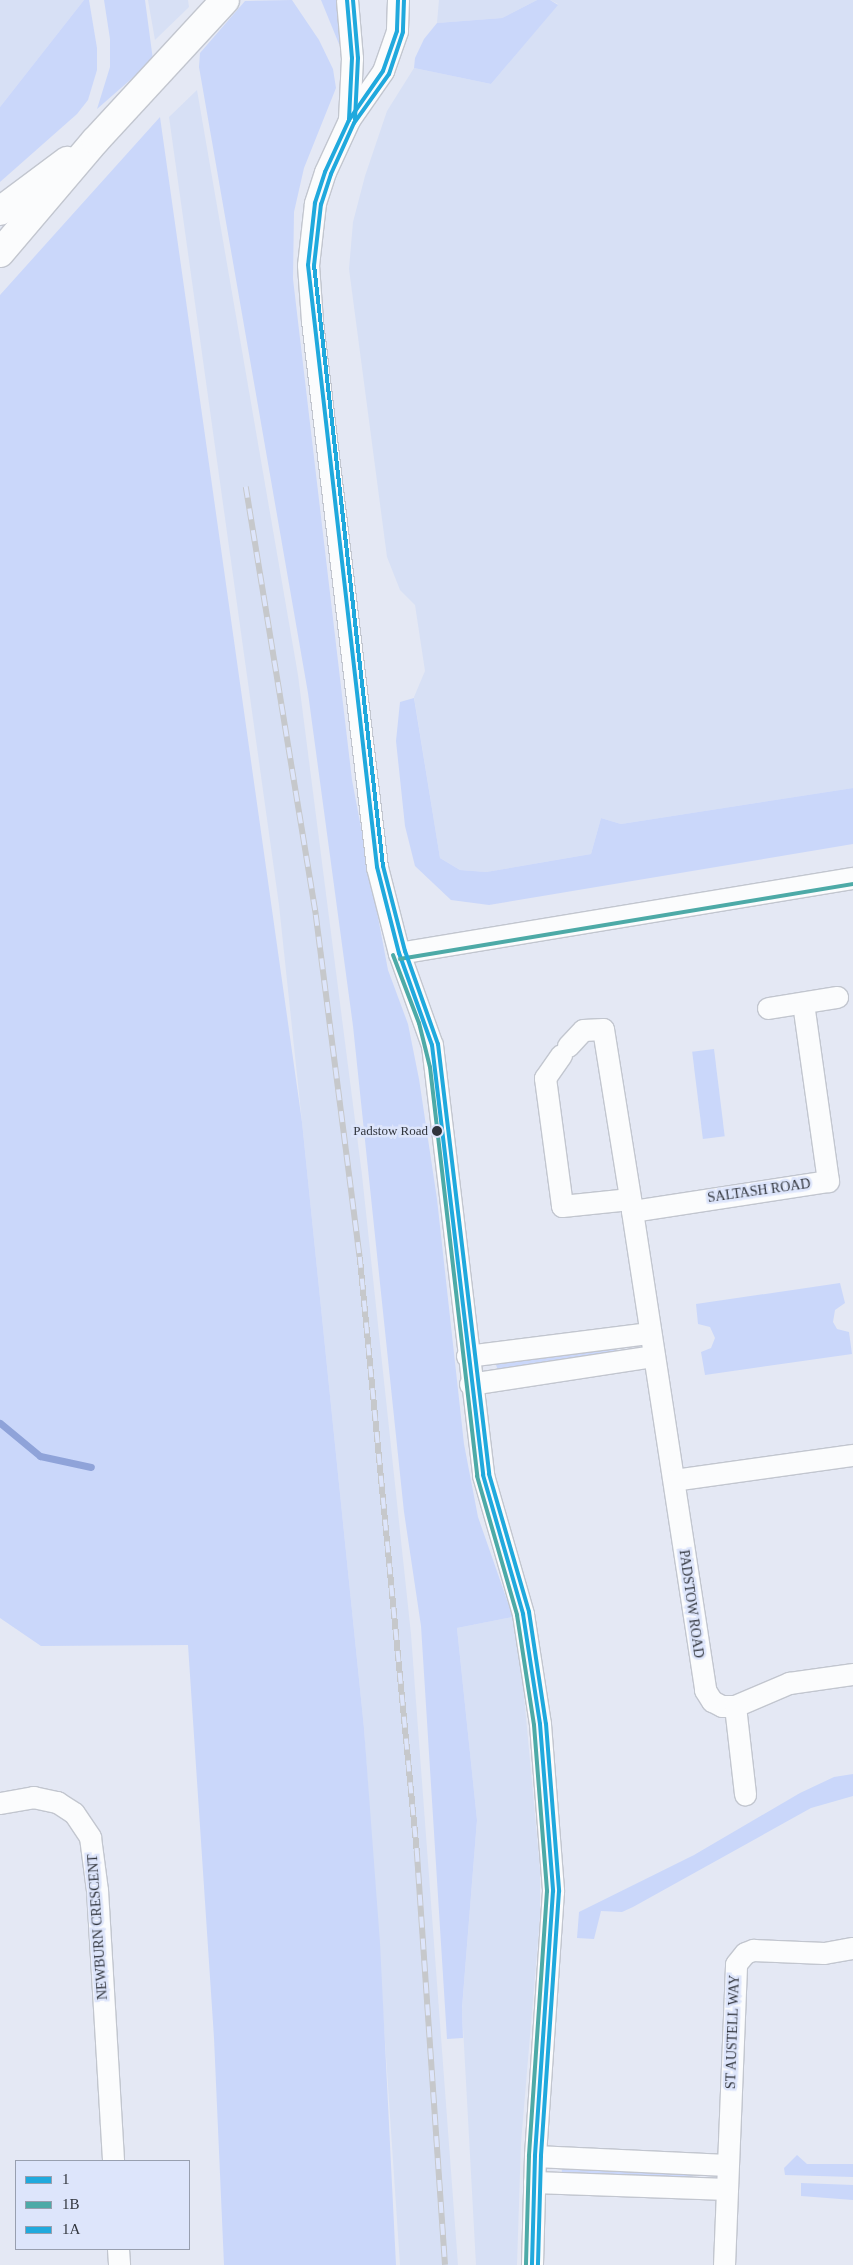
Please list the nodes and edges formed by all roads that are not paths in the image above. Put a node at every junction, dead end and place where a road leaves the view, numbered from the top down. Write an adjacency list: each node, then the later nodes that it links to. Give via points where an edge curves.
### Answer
1 (225, 0): 5 (main road)
2 (346, 0): 4 (street, via 352,58)
3 (398, 0): 4 (street, via 397,30 386,64 372,90)
4 (349, 120): 9 (street, via 330,159 315,203 308,265 374,842 382,894)
5 (96, 140): 6 (main road); 7 (main road)
6 (0, 211)
7 (0, 252)
8 (853, 878): 9 (street)
9 (399, 953): 15 (street, via 425,1021 436,1066)
10 (838, 997): 11 (street)
11 (803, 1003): 12 (street); 13 (street, SALTASH ROAD, via 828,1181)
12 (768, 1008)
13 (631, 1205): 13 (street, SALTASH ROAD, via 603,1029 583,1030 545,1078 562,1206); 14 (street, SALTASH ROAD)
14 (650, 1332): 15 (street); 16 (street, SALTASH ROAD)
15 (467, 1356): 17 (street)
16 (654, 1356): 17 (street); 19 (street, PADSTOW ROAD)
17 (470, 1384): 25 (street, via 483,1475 527,1634 550,1833 553,1891)
18 (853, 1455): 19 (street)
19 (674, 1480): 21 (street, PADSTOW ROAD, via 705,1690 712,1701 722,1706)
20 (853, 1674): 21 (street, via 789,1683)
21 (735, 1706): 22 (street)
22 (745, 1794)
23 (0, 1802): 26 (street, NEWBURN CRESCENT, via 33,1796 57,1802 74,1813 90,1837 97,1890)
24 (853, 1948): 27 (street, ST AUSTELL WAY, via 824,1953 753,1950 738,1960 733,1975)
25 (536, 2156): 27 (street); 28 (street)
26 (113, 2160)
27 (728, 2165): 29 (street, ST AUSTELL WAY)
28 (534, 2182): 29 (street); 32 (street)
29 (726, 2189): 33 (street, ST AUSTELL WAY)
30 (118, 2250): 31 (street)
31 (119, 2265)
32 (532, 2265)
33 (724, 2265)

